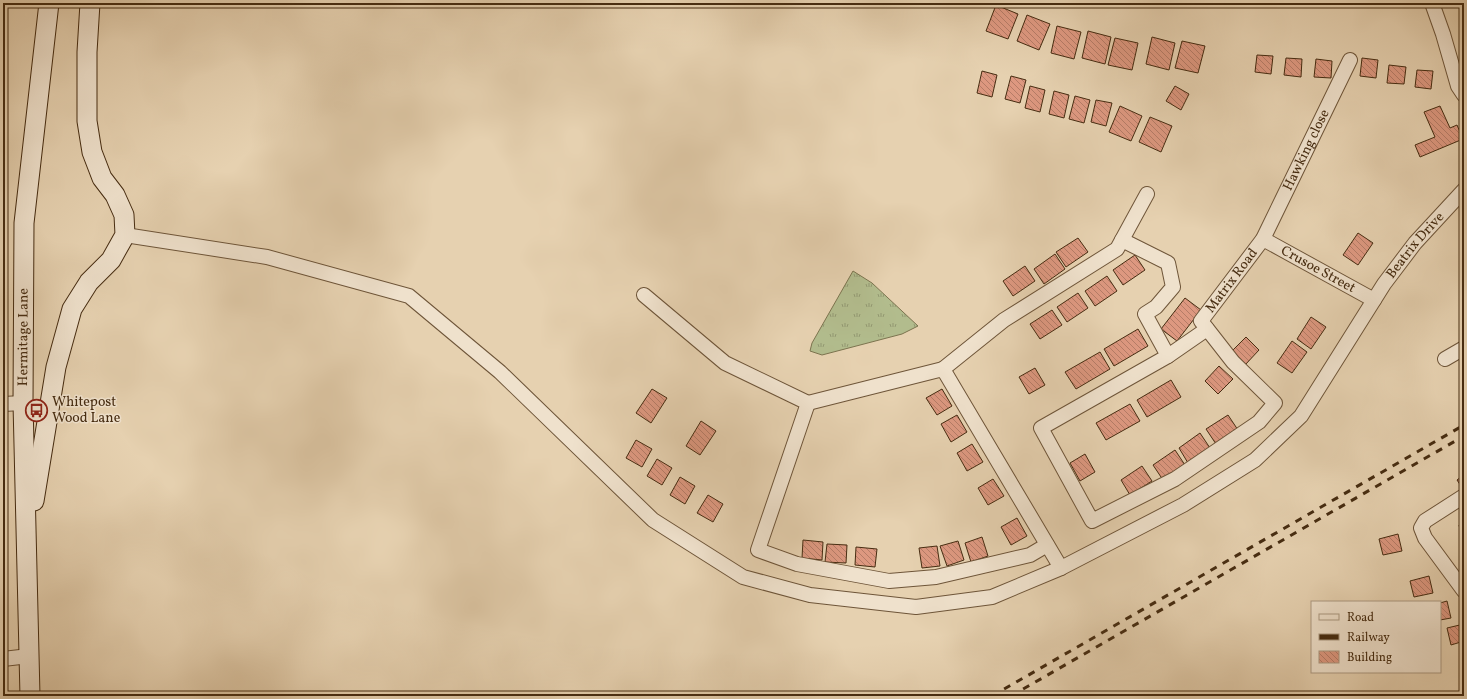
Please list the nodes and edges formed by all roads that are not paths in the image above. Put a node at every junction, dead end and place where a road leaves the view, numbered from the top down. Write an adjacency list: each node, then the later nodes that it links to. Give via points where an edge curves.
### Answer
1 (49, 3): 18 (main road, Hermitage Lane, via 24,223)
2 (90, 3): 8 (main road, via 87,121 92,152 102,178 115,195 124,215)
3 (1432, 3): 5 (street, via 1458,86)
4 (1350, 60): 9 (street, Hawking close)
5 (1464, 95)
6 (1464, 190): 12 (street, Beatrix Drive, via 1415,243)
7 (1147, 194): 10 (street)
8 (125, 235): 23 (main road, via 112,260 89,282 72,310 56,367); 24 (street, Beatrix Drive, via 267,256 409,296 500,372 653,520 743,576 810,595 916,607 992,597)
9 (1263, 239): 12 (street, Crusoe Street); 13 (street, Matrix Road)
10 (1122, 240): 15 (street, via 1168,263 1173,287 1156,307 1145,314); 17 (street, via 1118,249 1004,320)
11 (644, 294): 19 (street, via 725,363)
12 (1374, 300): 24 (street, Beatrix Drive, via 1301,416 1255,460 1183,505)
13 (1204, 325): 15 (street, Matrix Road); 15 (street, Matrix Road, via 1233,362 1275,403 1259,422 1175,479 1092,520 1041,428)
14 (1464, 348): 16 (street)
15 (1168, 356)
16 (1445, 359)
17 (943, 369): 19 (street); 22 (street)
18 (23, 403): 20 (street); 23 (main road, Hermitage Lane)
19 (808, 403): 22 (street, via 758,550 798,564 889,581 936,577 1030,555)
20 (3, 404)
21 (1464, 496): 25 (street, via 1426,521 1421,528 1425,538)
22 (1047, 545): 24 (street)
23 (26, 546): 26 (main road, Hermitage Lane)
24 (1061, 568)
25 (1464, 591)
26 (29, 656): 27 (street); 28 (main road, Hermitage Lane)
27 (3, 659)
28 (30, 696)

